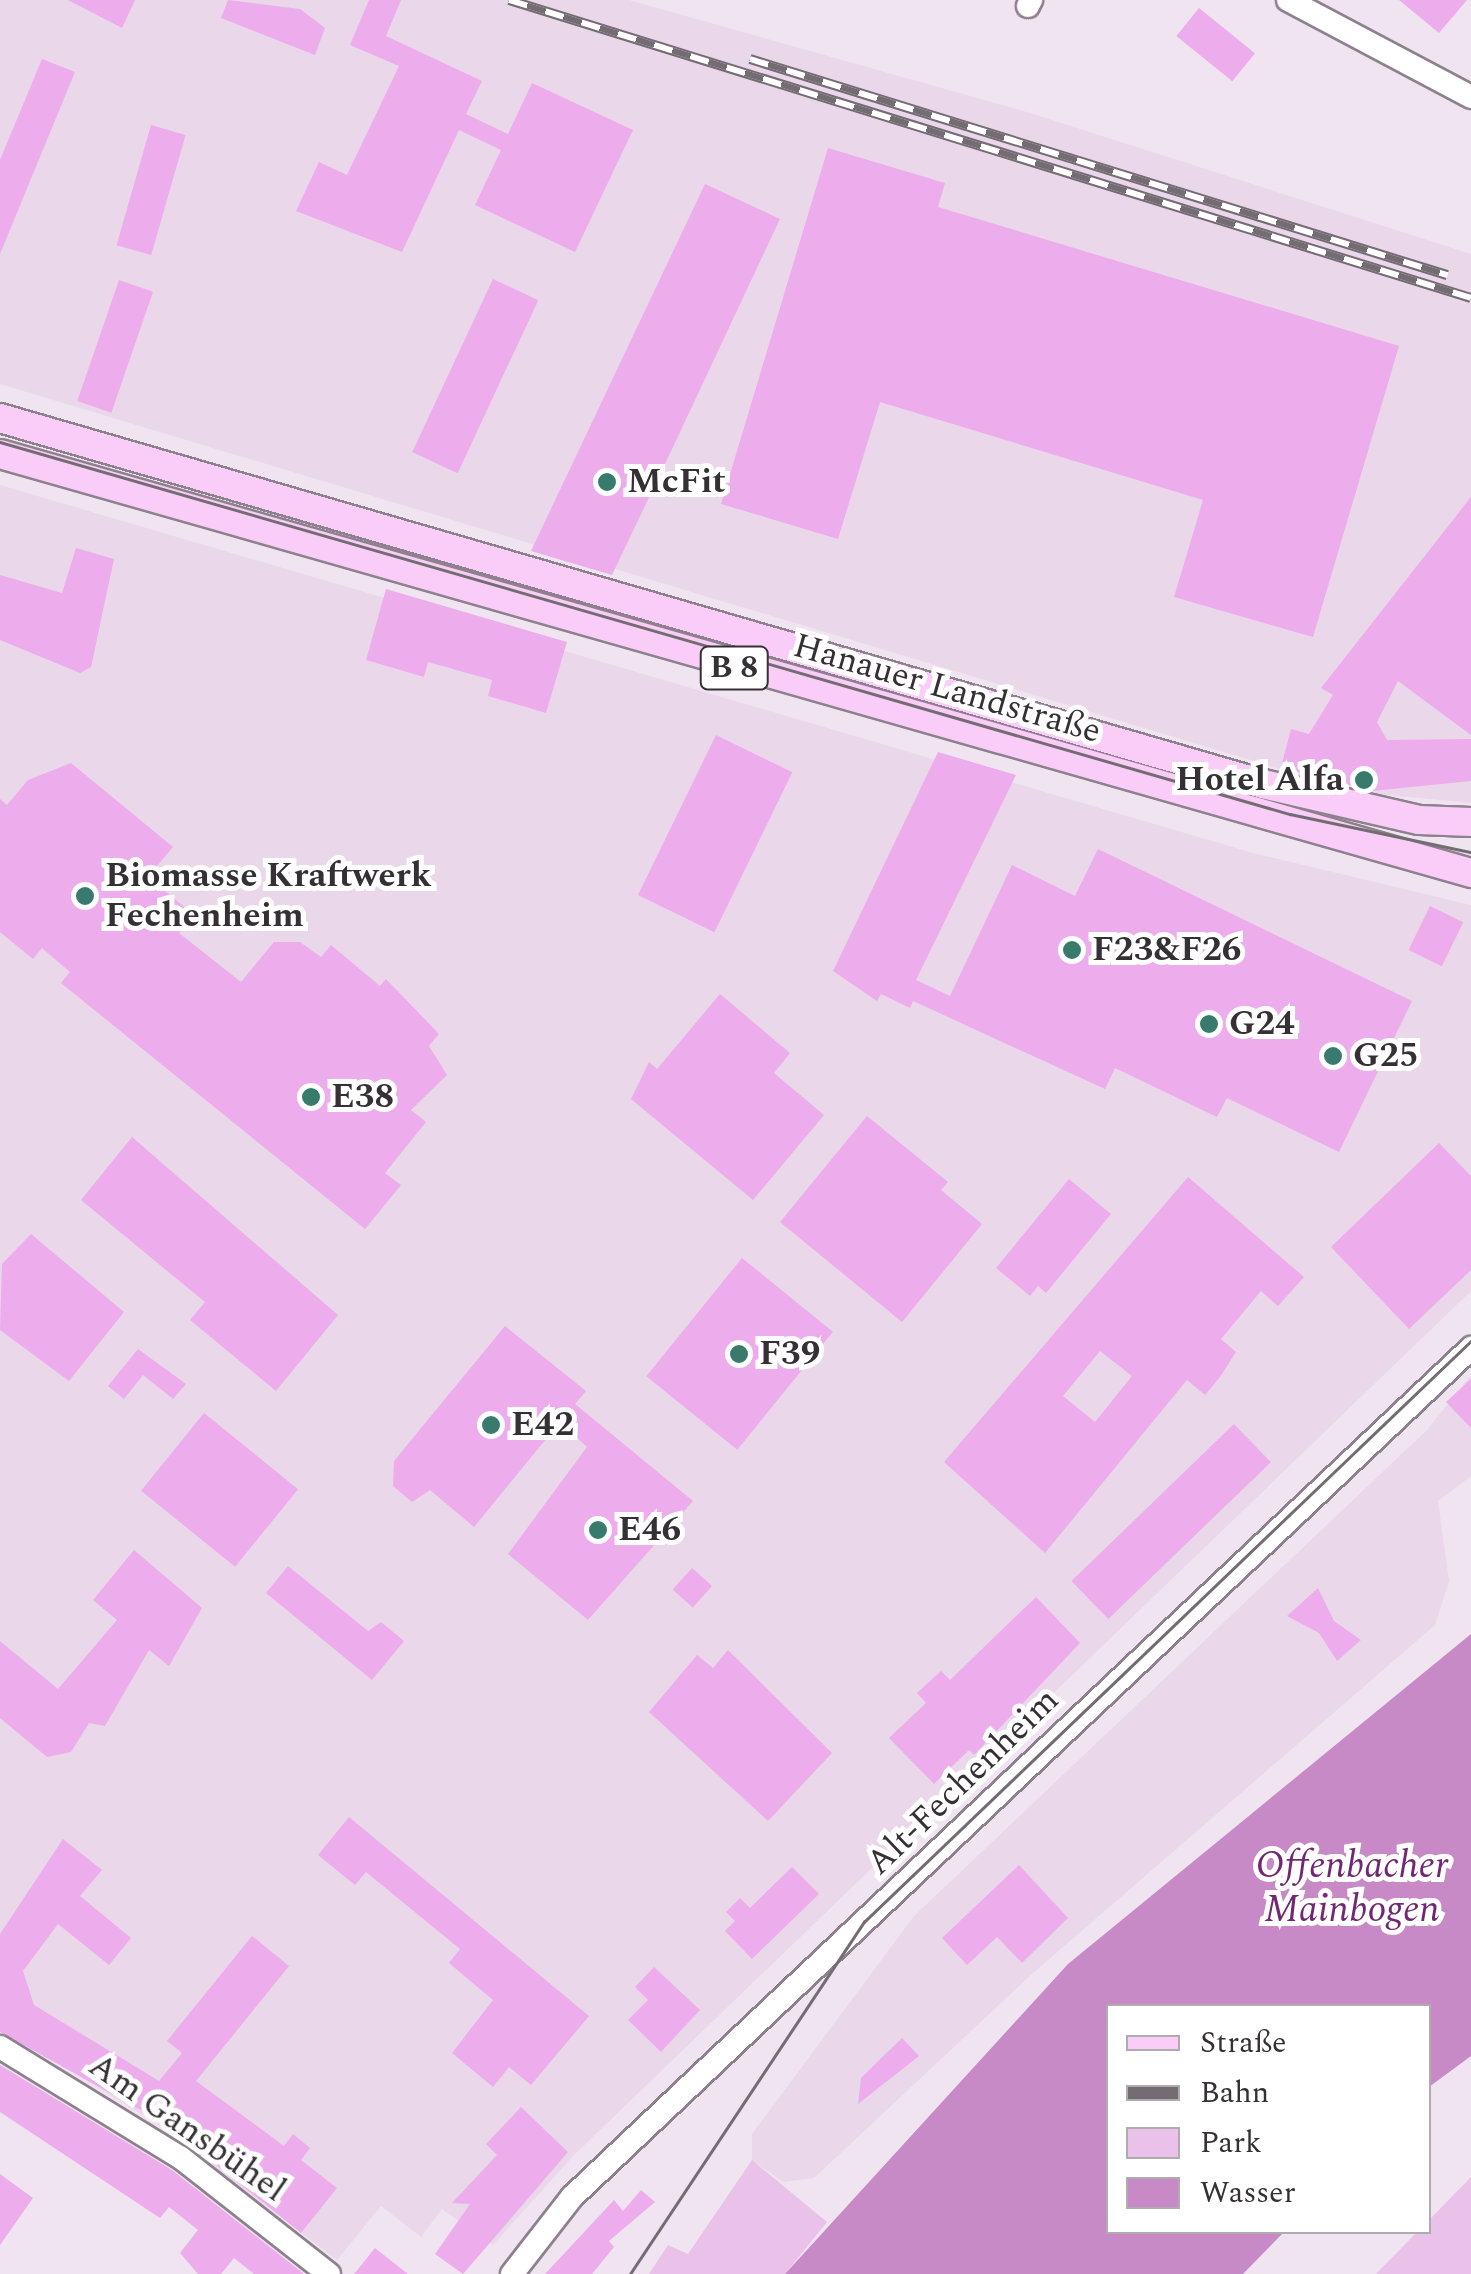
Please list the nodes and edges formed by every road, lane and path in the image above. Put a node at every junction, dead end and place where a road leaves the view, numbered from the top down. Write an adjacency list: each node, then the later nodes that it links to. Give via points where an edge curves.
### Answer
1 (1288, 0): 2 (street)
2 (1471, 97)
3 (0, 418): 5 (main road, Hanauer Landstraße / B 8, via 1244,779 1400,816)
4 (0, 454): 6 (main road, Hanauer Landstraße / B 8)
5 (1471, 822)
6 (1471, 874)
7 (1471, 1348): 10 (street, Alt-Fechenheim, via 572,2197)
8 (0, 2047): 9 (street, Am Gansbühel, via 181,2158)
9 (330, 2274)
10 (512, 2274)

